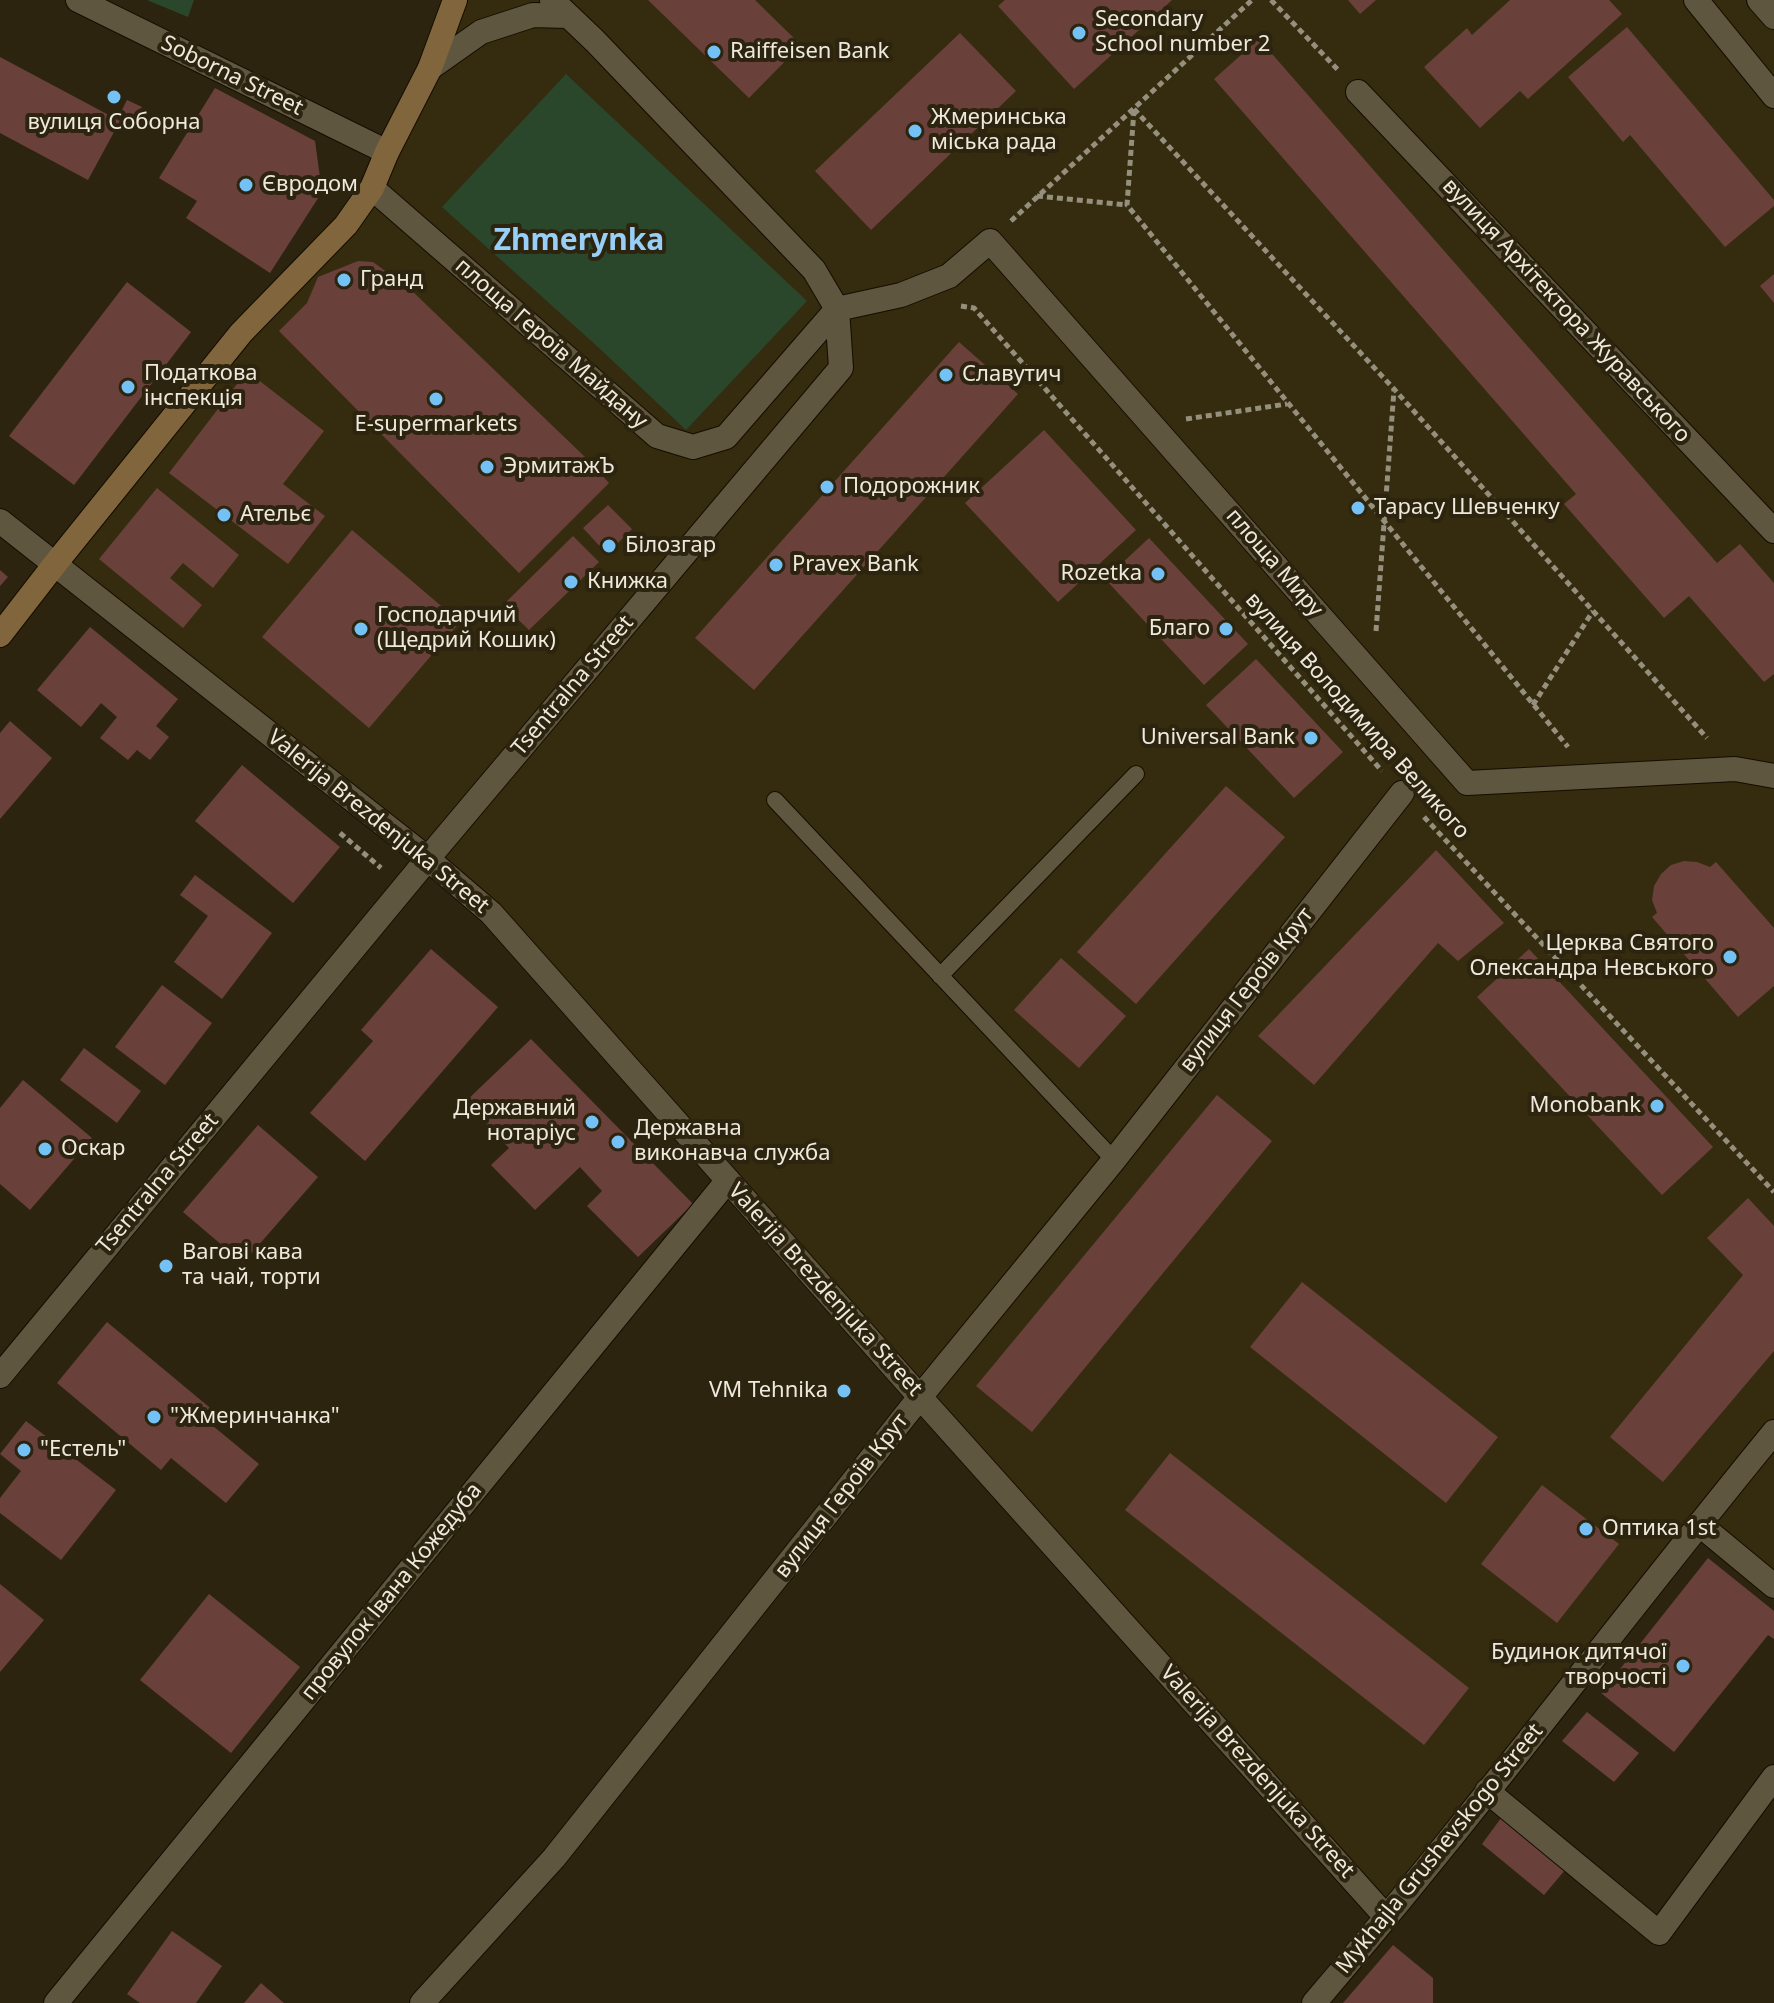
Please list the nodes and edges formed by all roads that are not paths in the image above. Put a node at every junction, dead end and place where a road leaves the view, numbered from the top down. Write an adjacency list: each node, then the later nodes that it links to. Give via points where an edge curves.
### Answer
1 (78, 0): 10 (street, Soborna Street)
2 (455, 0): 7 (street)
3 (1696, 0): 9 (street)
4 (1759, 0): 6 (street)
5 (559, 8): 7 (street, via 481,32); 12 (street, Tsentralna Street, via 814,270)
6 (1774, 17)
7 (430, 68): 10 (street)
8 (1358, 92): 14 (street, вулиця Архітектора Журавського)
9 (1774, 96)
10 (387, 152): 11 (street)
11 (372, 188): 12 (street, площа Героїв Майдану, via 657,436 693,447 726,437); 15 (street, via 346,225 241,333)
12 (837, 309): 18 (street, площа Миру, via 901,295 949,276 990,241 1467,783 1735,769); 21 (street, Tsentralna Street, via 841,368)
13 (0, 521): 15 (street, Valerija Brezdenjuka Street)
14 (1774, 531)
15 (55, 564): 16 (street); 21 (street, Valerija Brezdenjuka Street)
16 (0, 635)
17 (1136, 774): 22 (lane)
18 (1774, 776)
19 (1402, 793): 23 (street, вулиця Героїв Крут)
20 (775, 800): 22 (lane)
21 (428, 859): 24 (street, Valerija Brezdenjuka Street, via 491,913); 25 (street, Tsentralna Street)
22 (940, 976): 23 (lane)
23 (1114, 1160): 26 (street, вулиця Героїв Крут)
24 (728, 1180): 26 (street, Valerija Brezdenjuka Street); 33 (street, провулок Івана Кожедуба)
25 (0, 1376)
26 (920, 1397): 32 (street, Valerija Brezdenjuka Street); 34 (street, вулиця Героїв Крут, via 554,1858)
27 (1774, 1432): 28 (street, Mykhajla Grushevskogo Street)
28 (1699, 1524): 29 (street); 31 (street, Mykhajla Grushevskogo Street)
29 (1774, 1586)
30 (1774, 1777): 31 (street, via 1659,1933)
31 (1487, 1791): 32 (street, Mykhajla Grushevskogo Street)
32 (1387, 1918): 35 (street, Mykhajla Grushevskogo Street)
33 (56, 2003)
34 (422, 2003)
35 (1314, 2003)

